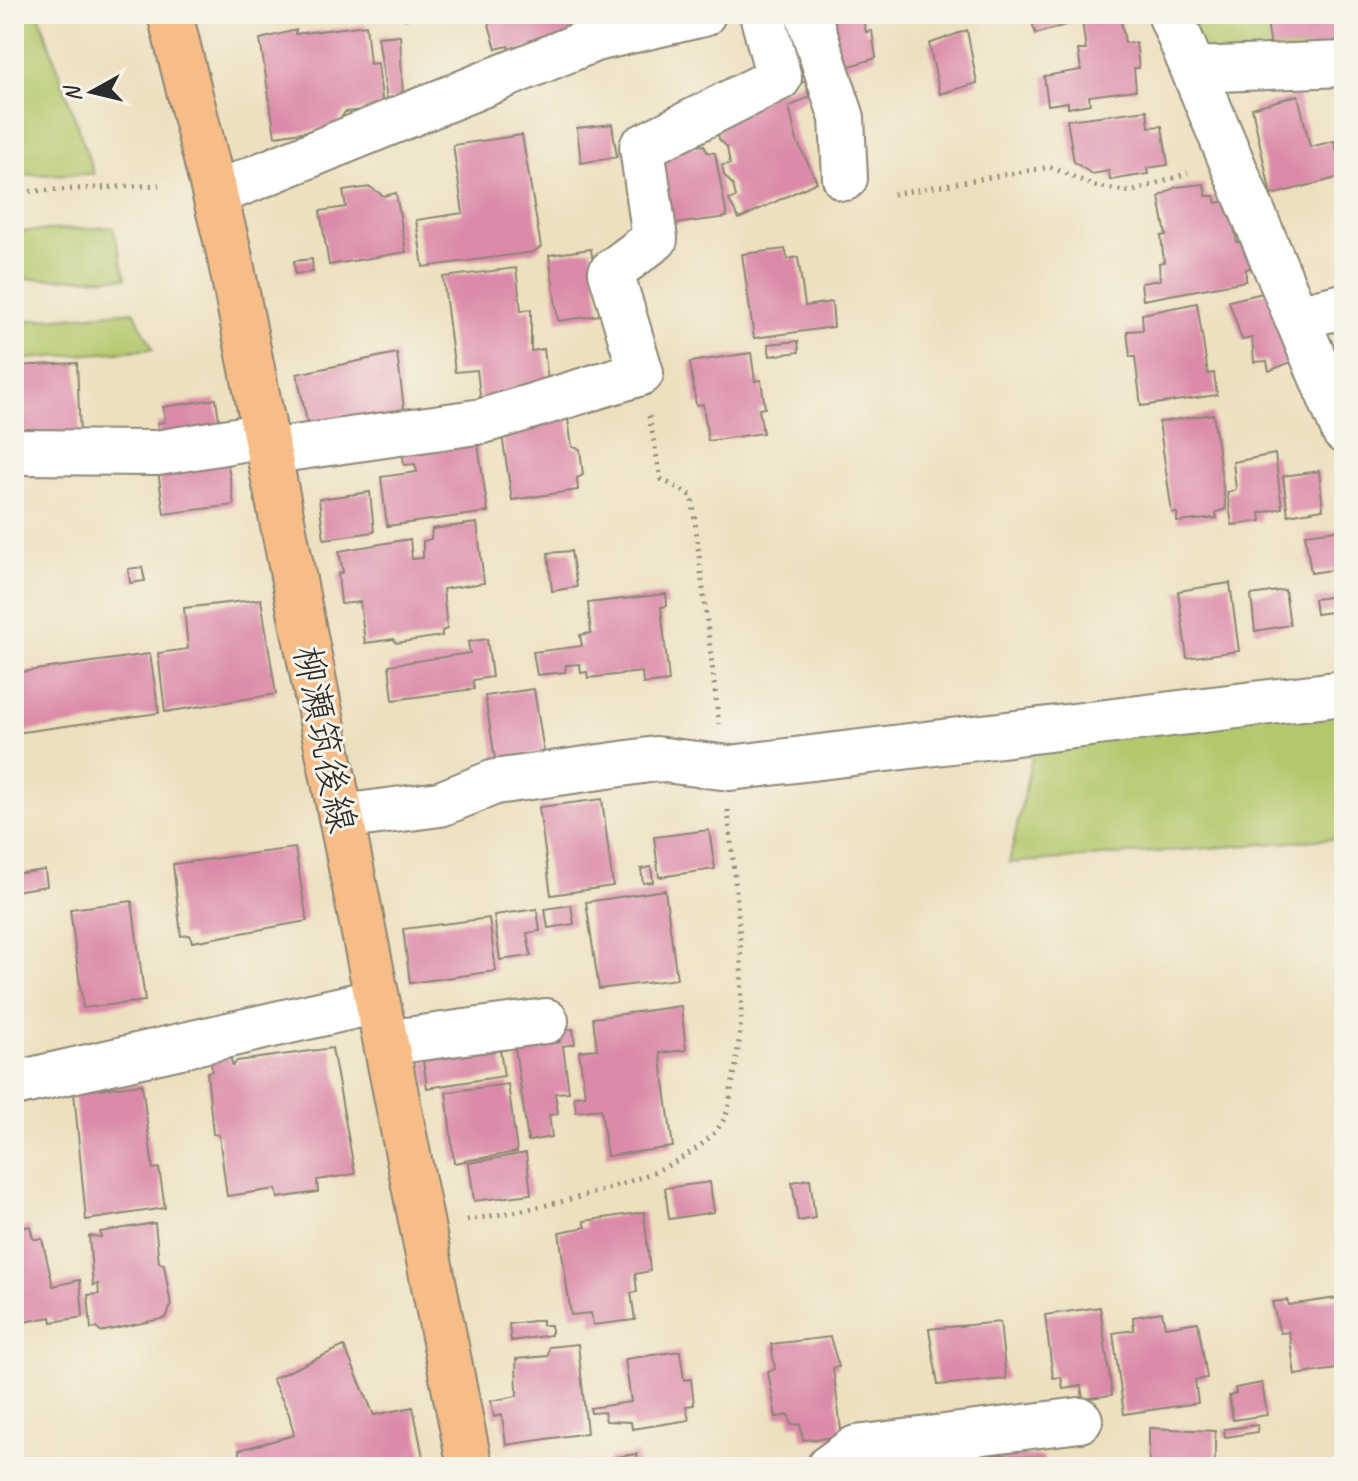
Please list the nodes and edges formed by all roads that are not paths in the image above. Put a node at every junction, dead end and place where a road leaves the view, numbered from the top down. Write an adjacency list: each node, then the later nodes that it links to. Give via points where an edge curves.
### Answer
1 (170, 14): 9 (main road, 柳瀬筑後線)
2 (703, 14): 9 (street, via 595,39)
3 (762, 14): 13 (street, via 779,78 642,147 655,239 611,272 641,373 483,421)
4 (808, 14): 8 (street, via 842,118)
5 (1170, 14): 7 (street)
6 (1344, 64): 7 (street)
7 (1194, 70): 11 (street)
8 (845, 178)
9 (215, 194): 13 (main road, 柳瀬筑後線)
10 (1344, 306): 11 (street)
11 (1296, 317): 12 (street)
12 (1344, 431)
13 (280, 442): 14 (street, via 157,453); 16 (main road, 柳瀬筑後線)
14 (14, 452)
15 (1344, 693): 16 (street, via 724,768 656,759 495,782 440,804)
16 (341, 817): 17 (main road, 柳瀬筑後線)
17 (377, 1001): 20 (street); 22 (main road, 柳瀬筑後線)
18 (546, 1021): 19 (street)
19 (406, 1040)
20 (14, 1084)
21 (1080, 1420): 23 (street, via 856,1448)
22 (470, 1467)
23 (829, 1467)

